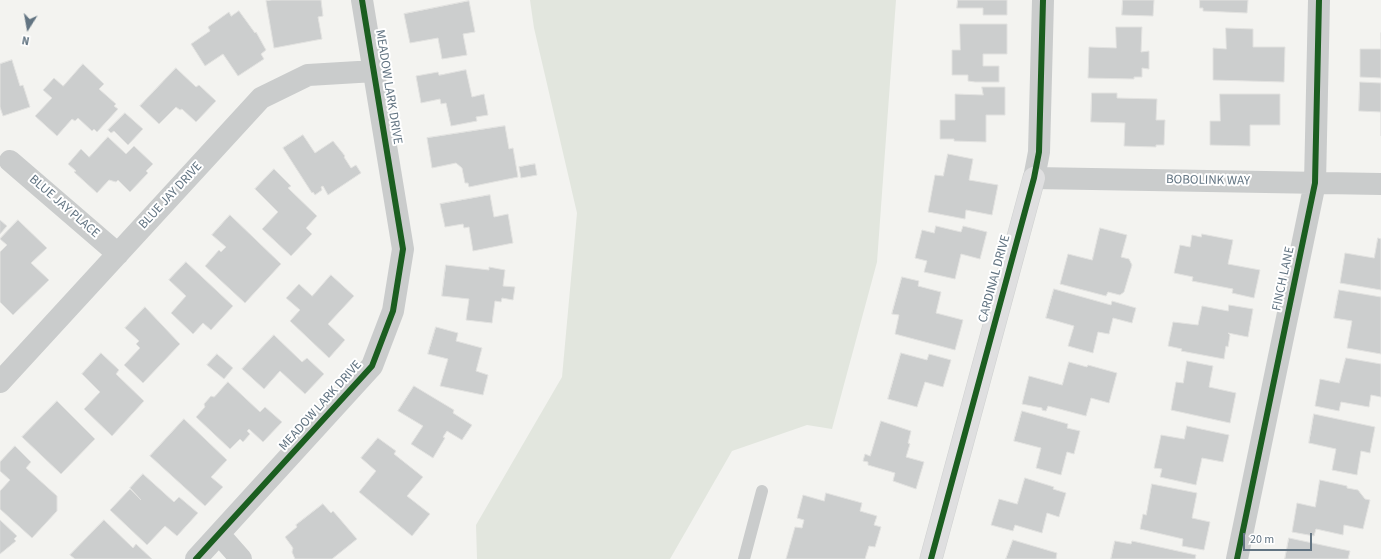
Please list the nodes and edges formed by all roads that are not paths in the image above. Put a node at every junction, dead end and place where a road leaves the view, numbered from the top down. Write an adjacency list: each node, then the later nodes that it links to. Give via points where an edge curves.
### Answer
1 (362, 0): 4 (street, MEADOW LARK DRIVE)
2 (1043, 0): 6 (street, CARDINAL DRIVE, via 1039,152)
3 (1319, 0): 7 (street, FINCH LANE)
4 (374, 71): 9 (street, BLUE JAY DRIVE, via 308,75 261,98); 12 (street, MEADOW LARK DRIVE, via 403,248 393,311 372,366)
5 (10, 161): 9 (street, BLUE JAY PLACE)
6 (1034, 178): 7 (street, BOBOLINK WAY); 16 (street, CARDINAL DRIVE)
7 (1315, 183): 8 (street, BOBOLINK WAY); 17 (street, FINCH LANE)
8 (1381, 184)
9 (118, 254): 10 (street, BLUE JAY DRIVE)
10 (0, 382)
11 (762, 491): 15 (lane)
12 (219, 534): 13 (street, MEADOW LARK DRIVE); 14 (street)
13 (196, 559)
14 (241, 559)
15 (744, 559)
16 (931, 559)
17 (1237, 559)

